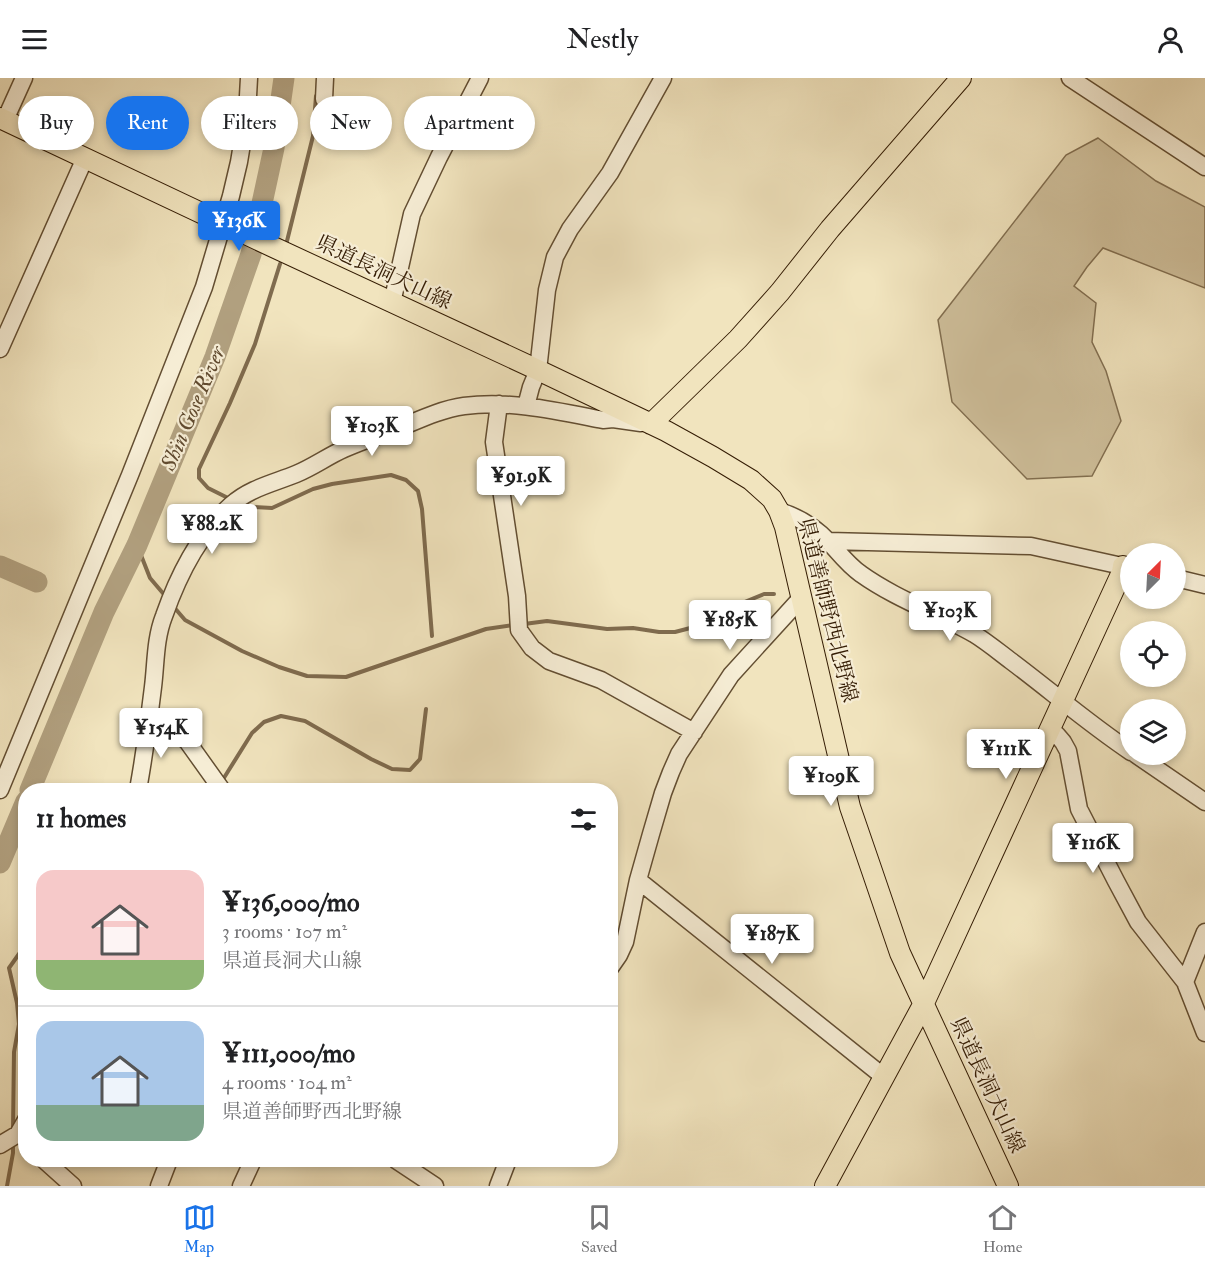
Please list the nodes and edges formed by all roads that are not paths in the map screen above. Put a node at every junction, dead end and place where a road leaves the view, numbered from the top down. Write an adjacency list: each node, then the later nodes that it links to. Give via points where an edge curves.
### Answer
1 (24, 78): 9 (street)
2 (249, 78): 12 (street, via 239,162)
3 (325, 78): 8 (street)
4 (480, 78): 13 (street, via 412,214)
5 (663, 78): 15 (street, via 610,173 555,257 547,290)
6 (961, 78): 18 (main road, via 738,339)
7 (1070, 78): 11 (street)
8 (324, 96)
9 (3, 119): 10 (main road, 県道長洞犬山線)
10 (84, 158): 12 (main road, 県道長洞犬山線); 14 (street)
11 (1205, 166)
12 (223, 224): 13 (main road, 県道長洞犬山線); 34 (street, via 200,298)
13 (392, 303): 15 (main road, 県道長洞犬山線)
14 (0, 348)
15 (538, 370): 17 (street); 18 (main road, 県道長洞犬山線)
16 (499, 404): 17 (street); 27 (street, via 462,406 433,414 344,449 237,500 199,543 164,614 158,634); 29 (street, via 494,442 519,630 532,648 549,661 601,680)
17 (526, 406): 18 (street)
18 (651, 424): 19 (main road, 県道善師野西北野線, via 741,473 772,499)
19 (779, 511): 20 (street, via 809,525); 25 (main road, 県道善師野西北野線)
20 (828, 541): 21 (street, via 1031,546); 26 (street, via 858,572 975,635)
21 (1120, 565)
22 (1120, 576): 26 (main road)
23 (1186, 580): 24 (street)
24 (1205, 585)
25 (801, 594): 29 (street, via 731,675); 40 (main road, 県道善師野西北野線, via 850,807 900,953)
26 (1062, 700): 28 (main road); 30 (street)
27 (149, 723): 32 (street); 33 (street, via 170,729 187,741)
28 (1049, 730): 39 (street, via 1068,751 1079,808 1138,922); 40 (main road)
29 (694, 732): 36 (street, via 679,754 663,793)
30 (1120, 744)
31 (1151, 765): 35 (street)
32 (139, 783)
33 (216, 783)
34 (0, 789)
35 (1205, 802)
36 (638, 880): 38 (street); 42 (street)
37 (1205, 932): 39 (street)
38 (618, 957)
39 (1185, 981): 41 (street)
40 (924, 1003): 42 (main road); 56 (main road, 県道長洞犬山線)
41 (1205, 1033)
42 (884, 1077): 55 (main road)
43 (18, 1134): 44 (street)
44 (0, 1145)
45 (52, 1167): 50 (street)
46 (166, 1167): 51 (street)
47 (250, 1167): 52 (street)
48 (406, 1167): 53 (street)
49 (505, 1167): 54 (street)
50 (73, 1186)
51 (159, 1186)
52 (240, 1186)
53 (435, 1186)
54 (498, 1186)
55 (825, 1186)
56 (1008, 1186)

